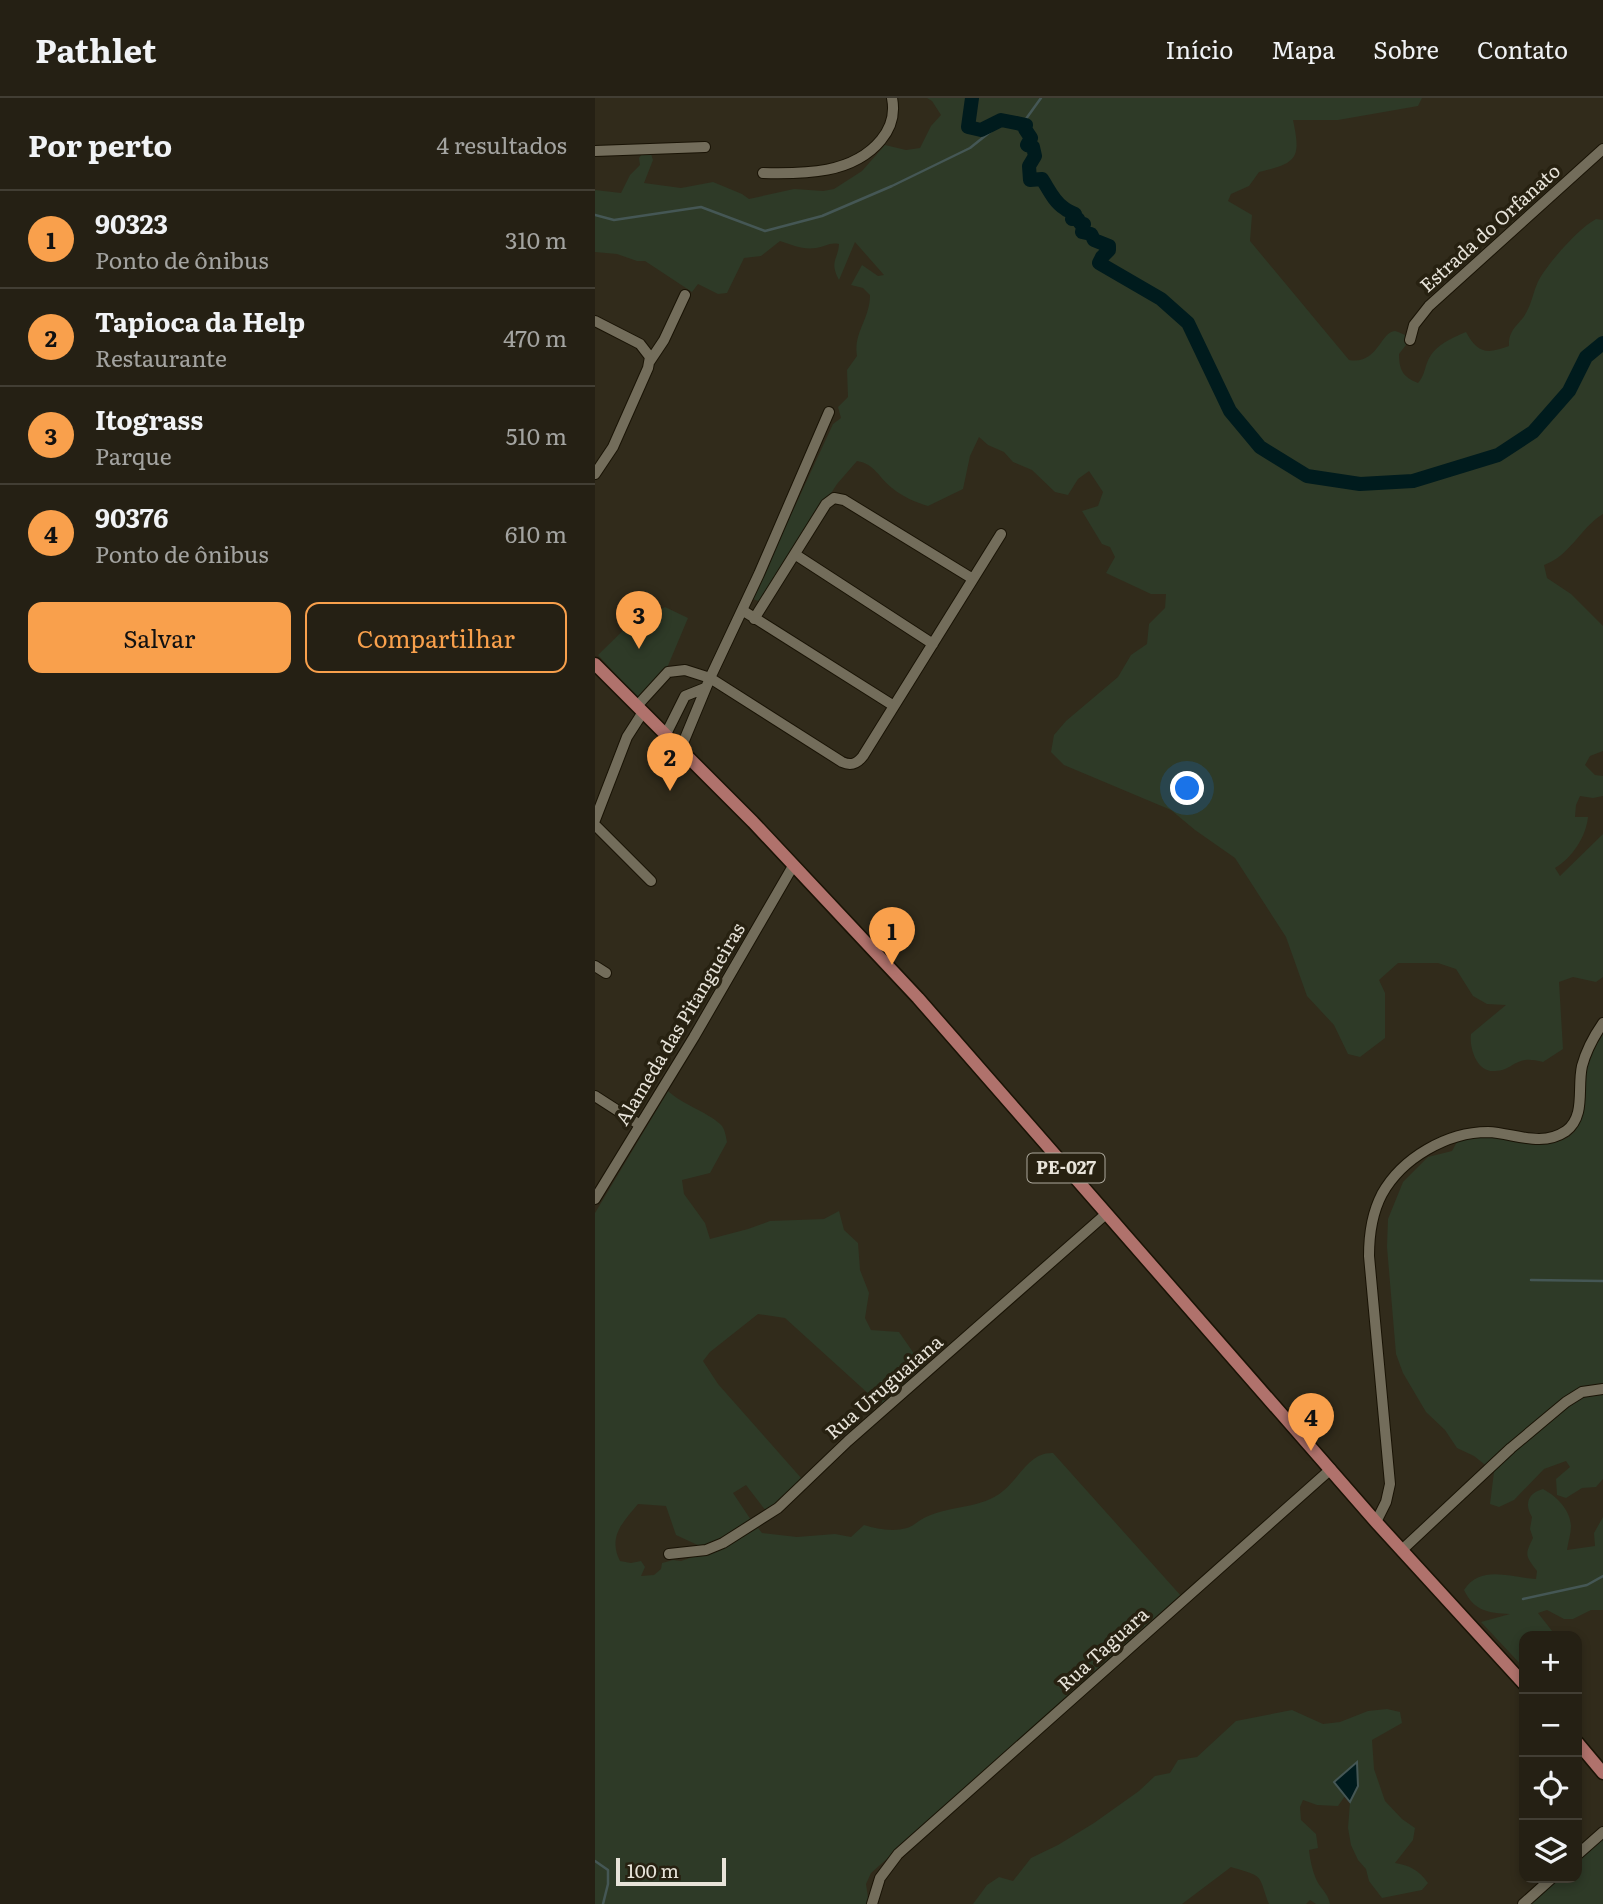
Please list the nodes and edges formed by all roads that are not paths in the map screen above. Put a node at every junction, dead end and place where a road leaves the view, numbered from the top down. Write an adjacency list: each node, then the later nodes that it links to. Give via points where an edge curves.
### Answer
1 (892, 98): 5 (street, via 894,107 885,136 856,161 827,169)
2 (705, 147): 4 (street)
3 (1603, 149): 8 (street, Estrada do Orfanato, via 1429,306 1414,325)
4 (595, 151)
5 (763, 173)
6 (685, 295): 9 (street)
7 (595, 321): 9 (street, via 645,348)
8 (1410, 340)
9 (650, 361): 11 (street, via 613,447)
10 (829, 412): 15 (street)
11 (595, 474)
12 (1001, 534): 14 (street)
13 (796, 555): 14 (street, via 826,504 838,498); 16 (street); 19 (street)
14 (973, 579): 19 (street)
15 (747, 599): 16 (street); 17 (street)
16 (761, 609): 18 (street)
17 (742, 610): 18 (street); 21 (street)
18 (754, 619): 22 (street)
19 (933, 644): 22 (street)
20 (595, 664): 23 (main road, PE-027)
21 (707, 683): 22 (street, via 849,765 861,759); 23 (street, via 685,670 672,670); 24 (street, via 685,696); 25 (street)
22 (894, 706)
23 (640, 709): 24 (main road, PE-027); 26 (street)
24 (666, 734): 25 (main road, PE-027)
25 (681, 748): 28 (main road, PE-027)
26 (595, 820)
27 (595, 825): 29 (street)
28 (793, 866): 34 (street, Alameda das Pitangueiras); 36 (main road, PE-027, via 918,998)
29 (650, 881)
30 (595, 966): 31 (street)
31 (606, 973)
32 (1603, 1023): 39 (street, via 1582,1065 1579,1111 1567,1130 1535,1140 1476,1132 1441,1142 1406,1165 1381,1196 1369,1231 1369,1256 1390,1484)
33 (595, 1096): 34 (street)
34 (640, 1125): 35 (street, Alameda das Pitangueiras)
35 (595, 1199)
36 (1106, 1214): 38 (main road, PE-027); 41 (street, Rua Uruguaiana, via 778,1508 723,1543)
37 (1603, 1389): 40 (street, via 1582,1392 1566,1402)
38 (1331, 1469): 39 (main road, PE-027); 48 (street, Rua Taguara, via 898,1854 880,1878)
39 (1376, 1521): 40 (main road, PE-027)
40 (1403, 1549): 42 (main road, PE-027)
41 (669, 1554)
42 (1519, 1678)
43 (1582, 1748): 44 (main road)
44 (1603, 1773)
45 (1603, 1832): 46 (street)
46 (1582, 1851)
47 (1546, 1883): 49 (street)
48 (872, 1904)
49 (1523, 1904)

